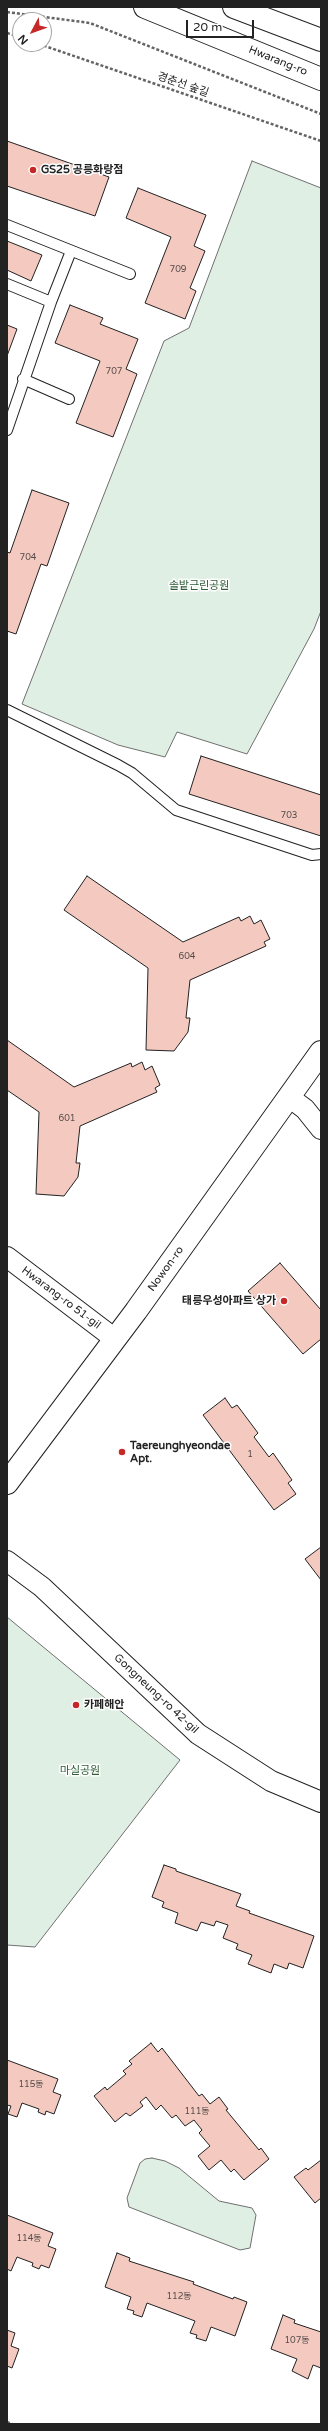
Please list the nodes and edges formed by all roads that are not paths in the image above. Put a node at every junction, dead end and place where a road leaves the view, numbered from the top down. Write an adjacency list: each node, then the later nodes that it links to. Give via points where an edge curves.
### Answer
1 (145, 7): 4 (main road, Hwarang-ro)
2 (234, 7): 3 (main road)
3 (321, 40)
4 (321, 79)
5 (7, 225): 6 (lane)
6 (71, 251): 7 (lane); 9 (lane)
7 (130, 274)
8 (7, 284): 9 (lane)
9 (51, 302): 10 (lane)
10 (23, 379): 11 (lane); 12 (lane)
11 (11, 398): 13 (lane)
12 (69, 398)
13 (7, 430)
14 (7, 710): 15 (lane, via 132,773 176,810 312,855)
15 (321, 854)
16 (321, 1052): 17 (main road, Nowon-ro)
17 (289, 1097): 18 (street, via 305,1109); 20 (main road, Nowon-ro)
18 (321, 1129)
19 (7, 1256): 20 (street, Hwarang-ro 51-gil)
20 (114, 1339): 21 (main road, Nowon-ro)
21 (7, 1483)
22 (7, 1561): 23 (street, Gongneung-ro 42-gil, via 42,1588 198,1734 271,1781)
23 (321, 1802)

